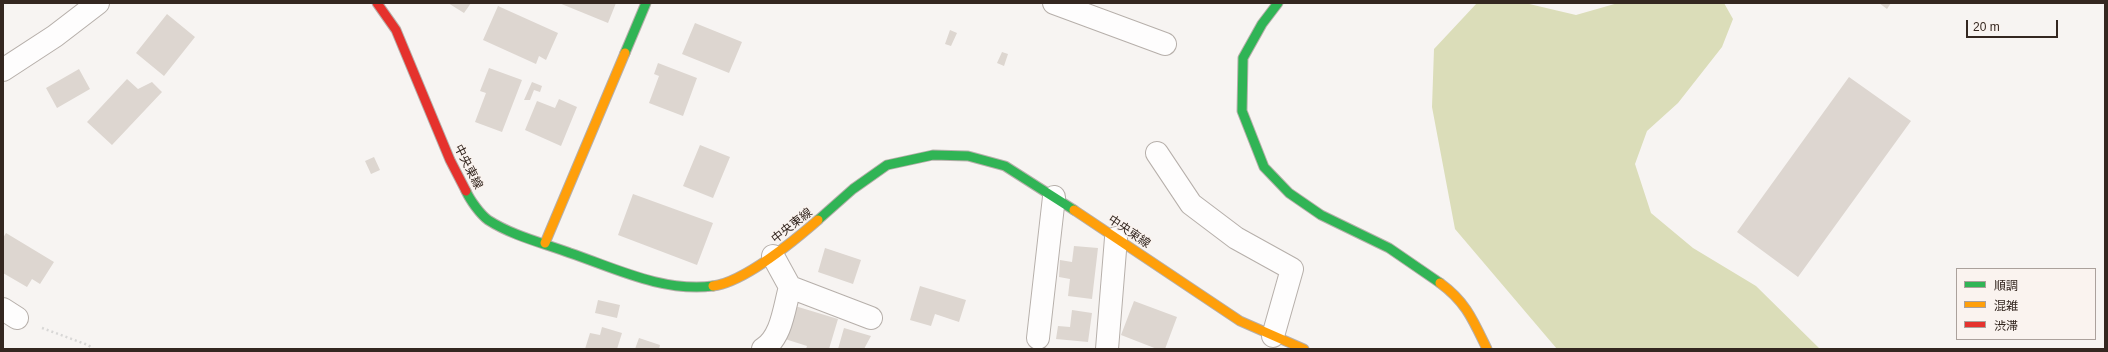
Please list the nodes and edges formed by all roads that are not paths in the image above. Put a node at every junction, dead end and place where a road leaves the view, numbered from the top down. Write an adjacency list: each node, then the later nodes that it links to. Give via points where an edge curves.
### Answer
1 (98, 3): 7 (street, via 55,36)
2 (377, 3): 11 (main road, 中央東線, via 396,30 450,160 467,194 487,219 516,234)
3 (646, 3): 11 (main road)
4 (1054, 3): 6 (street)
5 (1278, 3): 20 (main road, via 1262,24 1243,58 1242,111 1264,167 1289,193 1321,216 1389,248 1455,294 1467,309)
6 (1164, 44)
7 (3, 70)
8 (1157, 153): 16 (street, via 1191,204 1236,238 1292,269)
9 (1054, 197): 10 (main road, 中央東線); 12 (main road, 中央東線, via 1005,166 968,156 933,155 887,166 853,188 794,242); 15 (street)
10 (1116, 238): 16 (main road, 中央東線, via 1240,321); 18 (street)
11 (545, 243): 12 (main road, 中央東線, via 633,277 670,286 697,288 722,285)
12 (773, 256): 13 (street)
13 (790, 287): 14 (street); 17 (street, via 778,332 772,343)
14 (871, 318)
15 (1038, 338)
16 (1278, 342): 19 (main road, 中央東線)
17 (763, 349)
18 (1107, 349)
19 (1304, 349)
20 (1487, 349)

